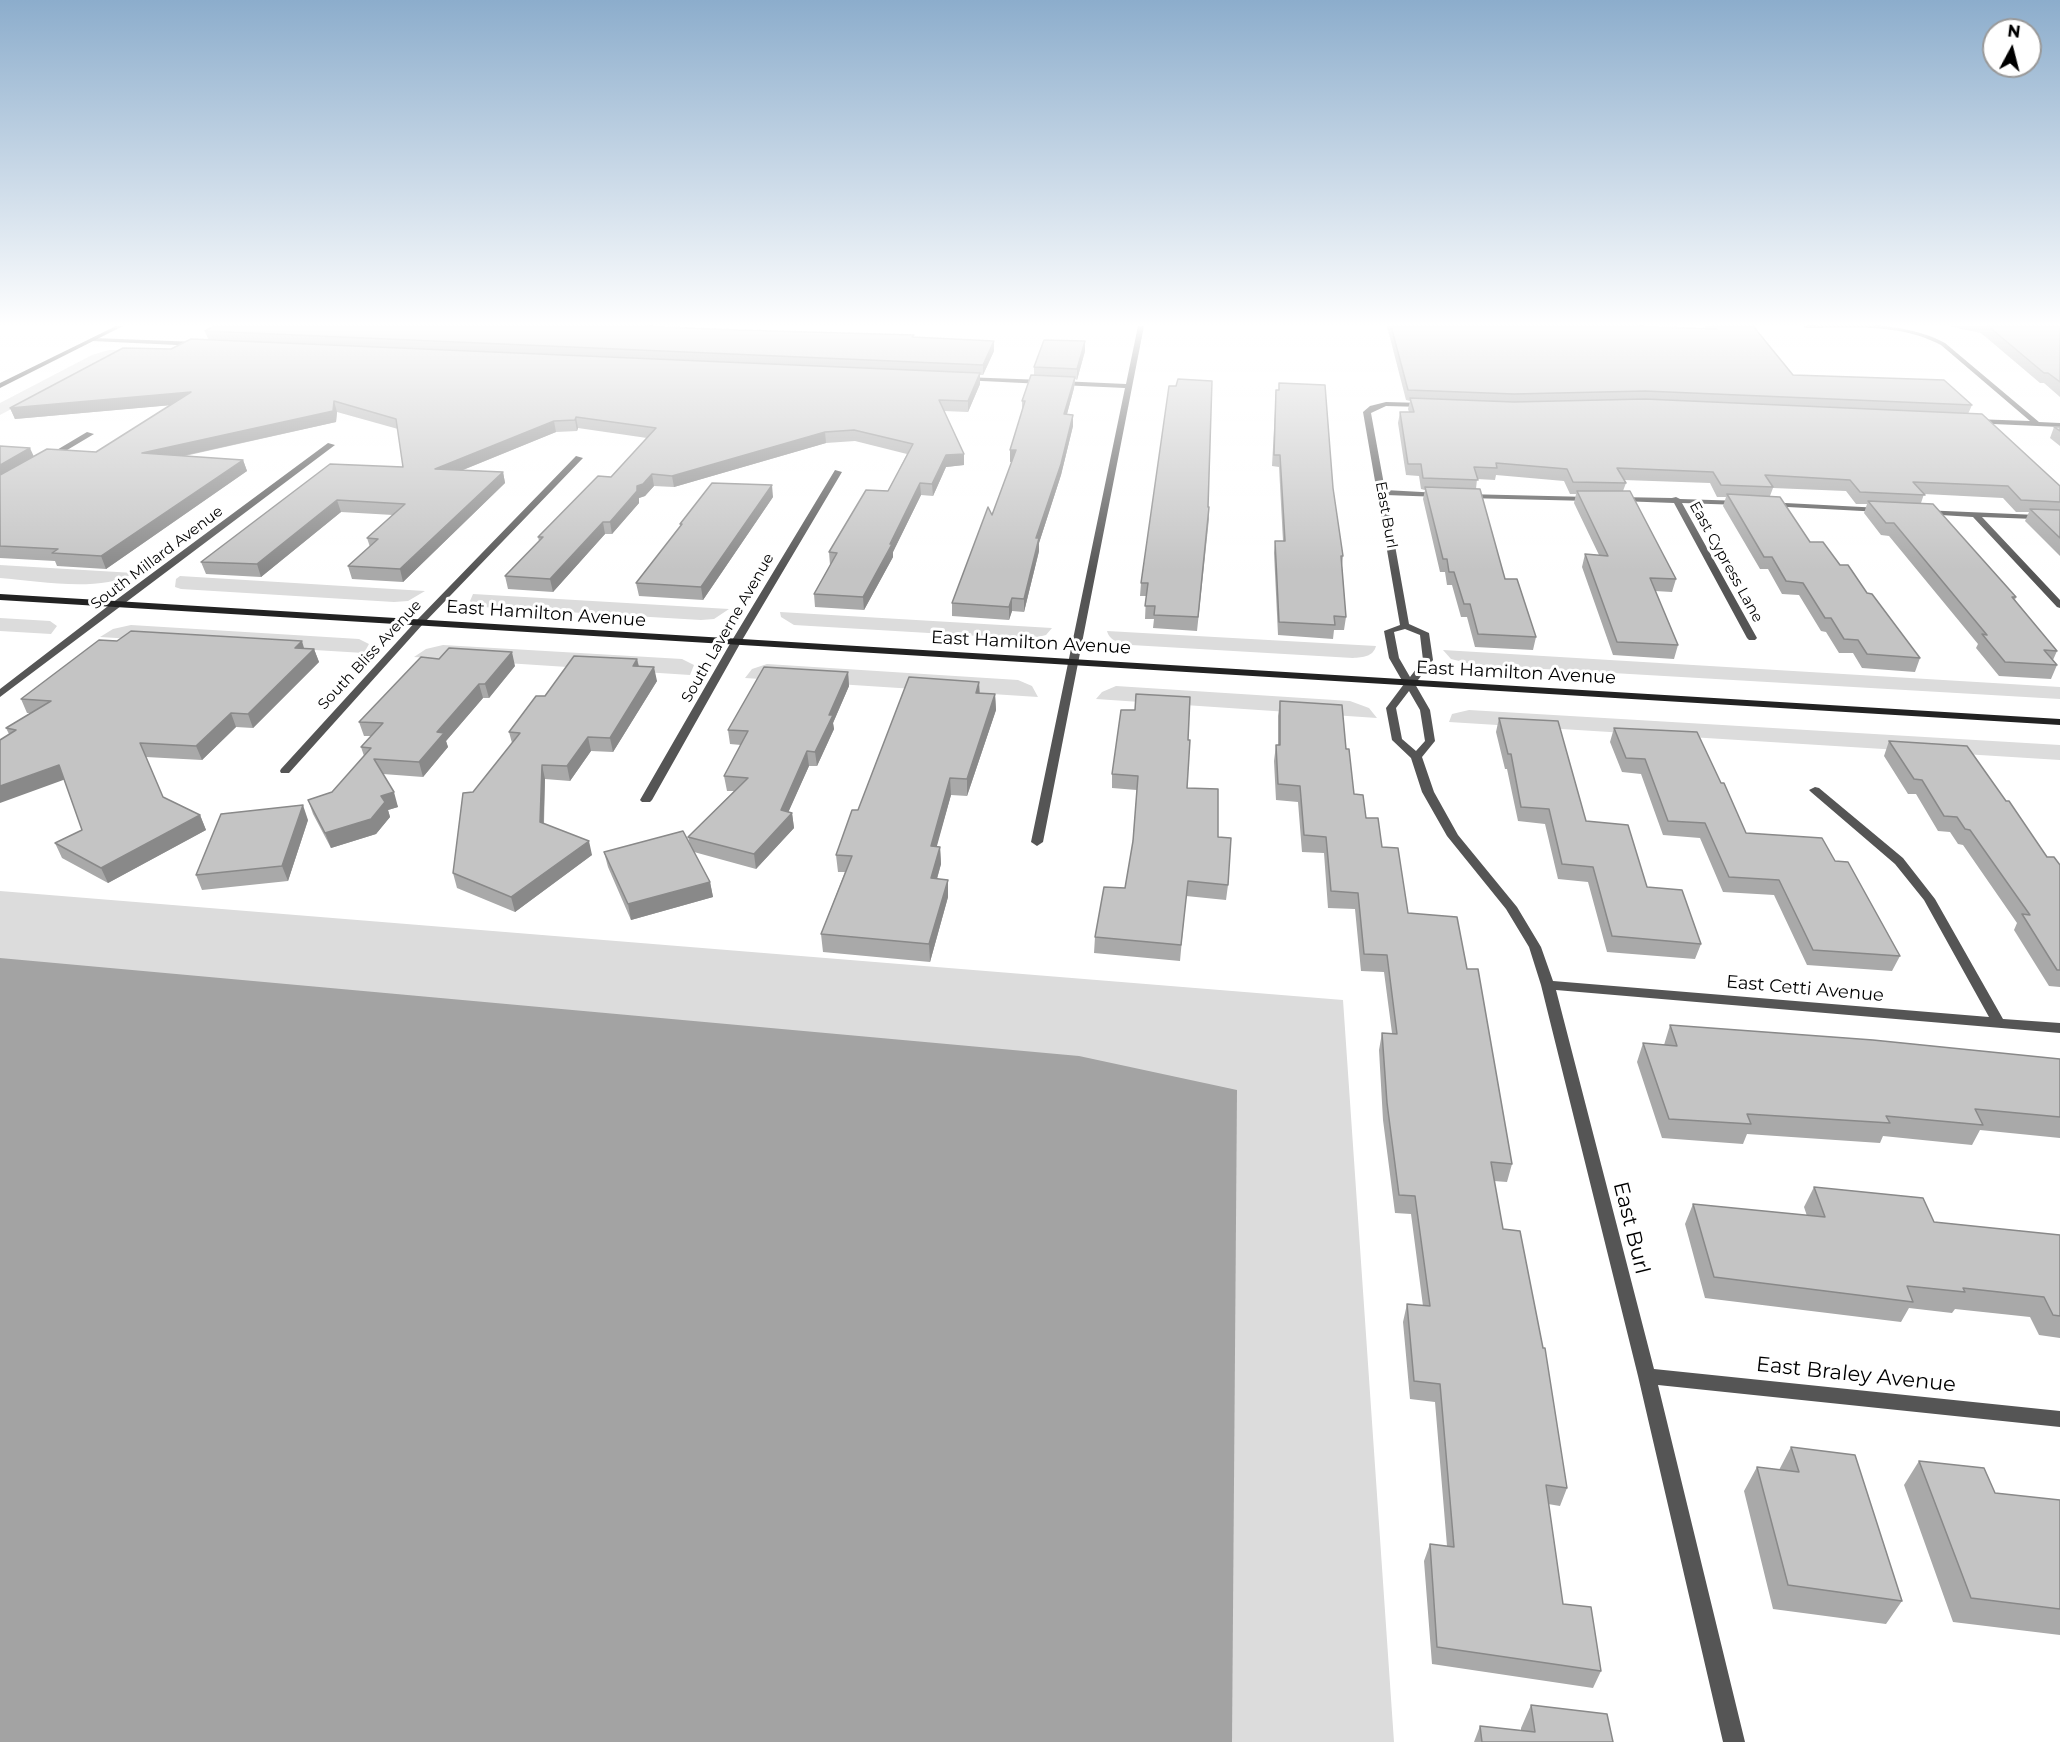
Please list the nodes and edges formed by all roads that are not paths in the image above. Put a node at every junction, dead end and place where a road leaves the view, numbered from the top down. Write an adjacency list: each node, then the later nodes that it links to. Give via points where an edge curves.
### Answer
1 (1124, 407): 31 (street)
2 (1372, 407): 12 (street, East Burl, via 1367,412)
3 (2018, 407): 5 (street)
4 (1964, 420): 5 (street)
5 (2036, 423): 6 (street)
6 (2060, 424)
7 (90, 434): 10 (street)
8 (331, 445): 25 (street, South Millard Avenue)
9 (579, 458): 27 (street, South Bliss Avenue)
10 (40, 462)
11 (838, 472): 30 (street, South Laverne Avenue)
12 (1382, 492): 13 (street); 28 (street, East Burl)
13 (1450, 495)
14 (1462, 496): 15 (street)
15 (1598, 499)
16 (1610, 499): 17 (street)
17 (1676, 499): 18 (street); 29 (street, East Cypress Lane)
18 (1746, 503)
19 (1757, 503): 20 (street)
20 (1895, 510)
21 (1918, 512): 22 (street)
22 (1976, 514): 23 (street); 26 (street)
23 (2060, 518)
24 (0, 597): 25 (street, East Hamilton Avenue)
25 (115, 605): 27 (street, East Hamilton Avenue); 33 (street, South Millard Avenue)
26 (2060, 605)
27 (420, 622): 30 (street, East Hamilton Avenue); 36 (street, South Bliss Avenue)
28 (1405, 626): 32 (street, via 1389,631 1394,658); 32 (street, East Burl, via 1424,633 1428,660)
29 (1752, 638)
30 (736, 642): 31 (street, East Hamilton Avenue); 38 (street, South Laverne Avenue)
31 (1074, 662): 32 (street, East Hamilton Avenue); 39 (street)
32 (1408, 683): 34 (street, East Hamilton Avenue); 35 (street, via 1425,710 1431,741); 35 (street, East Burl, via 1391,708 1396,741)
33 (0, 694)
34 (2060, 722)
35 (1416, 757): 40 (street, East Burl, via 1428,792 1454,836 1511,907 1535,947)
36 (285, 771)
37 (1815, 790): 41 (street, via 1899,861 1929,899)
38 (646, 800)
39 (1037, 843)
40 (1548, 985): 41 (street, East Cetti Avenue); 43 (street, East Burl)
41 (2000, 1023): 42 (street, East Cetti Avenue)
42 (2060, 1028)
43 (1647, 1376): 44 (street, East Braley Avenue); 45 (street, East Burl)
44 (2060, 1419)
45 (1734, 1742)

